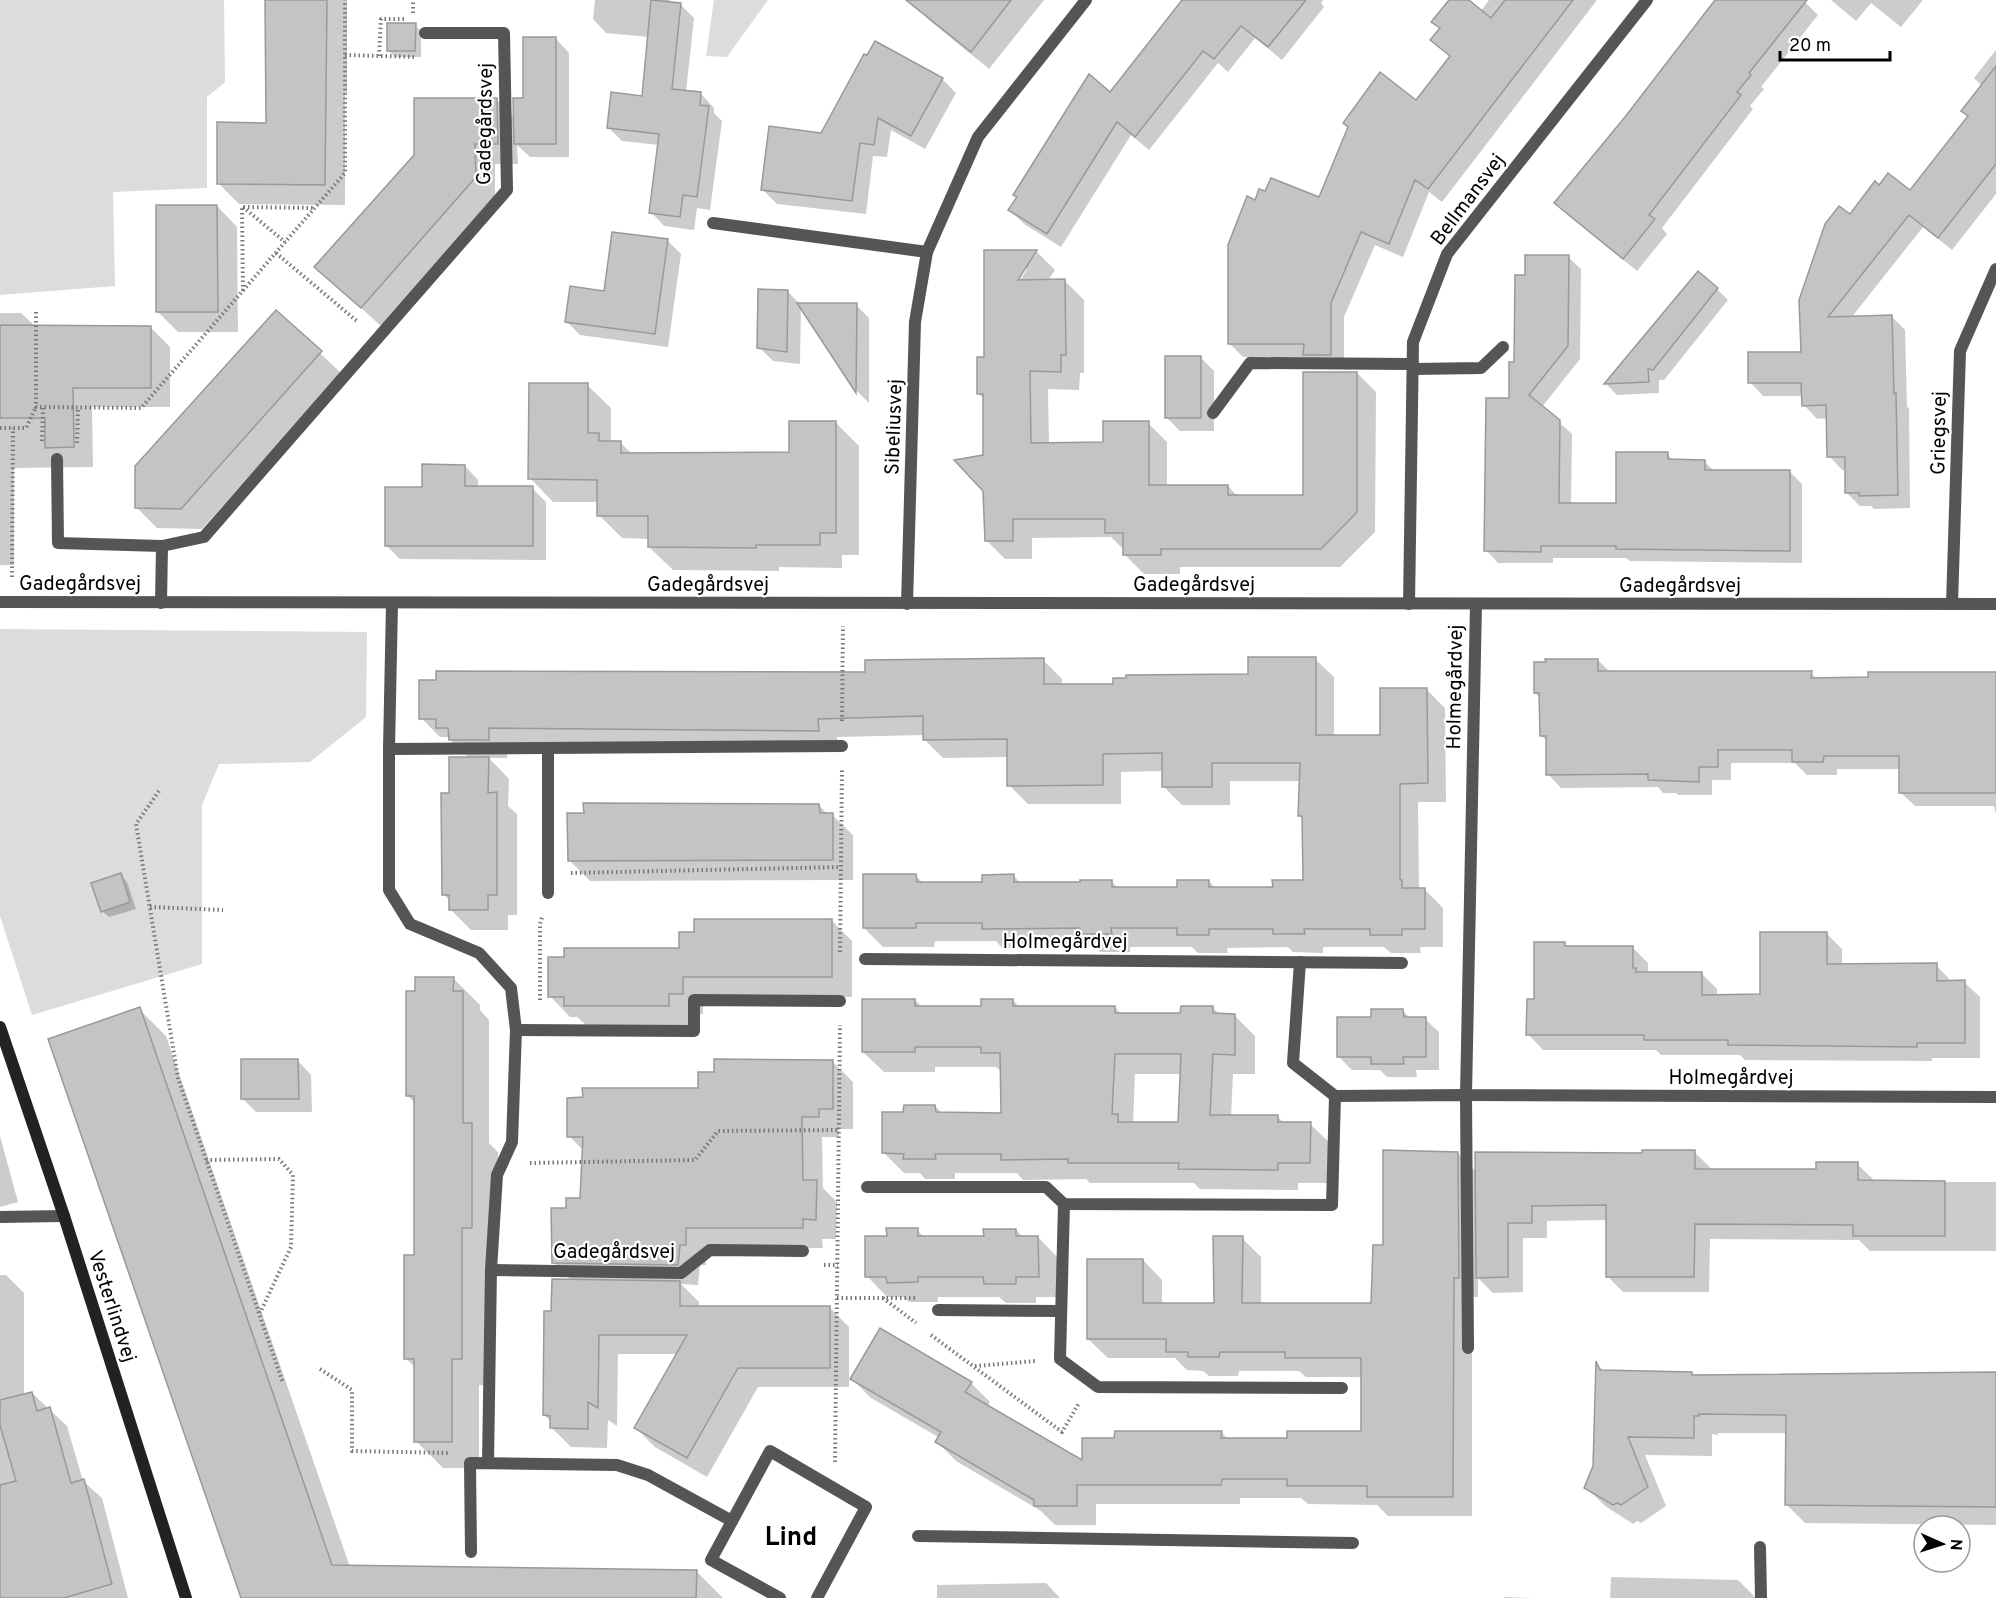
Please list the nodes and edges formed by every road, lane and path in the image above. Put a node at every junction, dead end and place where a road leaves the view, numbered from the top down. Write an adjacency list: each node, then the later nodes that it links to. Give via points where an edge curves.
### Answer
1 (345, 0): 6 (path)
2 (1086, 0): 12 (street, Sibeliusvej, via 978,137)
3 (1647, 0): 19 (street, Bellmansvej, via 1447,254 1413,342)
4 (413, 19): 7 (path, via 381,19)
5 (425, 33): 7 (path, via 424,57); 17 (street, Gadegårdsvej, via 504,33 507,190)
6 (345, 55): 7 (path); 9 (path, via 345,174)
7 (379, 56)
8 (242, 207): 9 (path); 11 (path); 15 (path)
9 (315, 208): 11 (path)
10 (713, 223): 12 (street)
11 (285, 242): 13 (path)
12 (927, 252): 30 (street, Sibeliusvej, via 915,322)
13 (276, 253): 15 (path); 17 (path)
14 (1996, 269): 33 (street, Griegsvej, via 1960,351)
15 (243, 291): 20 (path, via 141,408)
16 (36, 312): 20 (path)
17 (377, 338): 25 (street, Gadegårdsvej, via 204,537)
18 (1503, 347): 19 (street, via 1481,368)
19 (1413, 366): 21 (street, via 1250,363); 31 (street, Bellmansvej)
20 (36, 407): 23 (path, via 26,428)
21 (1212, 413)
22 (0, 428): 23 (path)
23 (13, 428): 26 (path)
24 (57, 459): 25 (street, Gadegårdsvej, via 58,543)
25 (162, 546): 27 (street, Gadegårdsvej)
26 (6, 602): 27 (street, Gadegårdsvej)
27 (161, 603): 28 (street, Gadegårdsvej)
28 (393, 604): 29 (street, Gadegårdsvej); 37 (street)
29 (843, 604): 30 (street, Gadegårdsvej); 35 (path)
30 (907, 604): 31 (street, Gadegårdsvej)
31 (1409, 604): 32 (street, Gadegårdsvej)
32 (1476, 604): 33 (street, Gadegårdsvej); 52 (street, Holmegårdvej)
33 (1952, 604): 34 (street, Gadegårdsvej)
34 (1996, 604)
35 (842, 746): 36 (street); 39 (path)
36 (548, 748): 37 (street); 40 (street)
37 (388, 749): 50 (street, via 389,890 410,924 479,953 511,988)
38 (159, 791): 42 (path, via 136,824)
39 (841, 867): 40 (path); 44 (path)
40 (549, 873): 41 (street)
41 (548, 893): 51 (path, via 540,924)
42 (150, 906): 43 (path); 56 (path, via 178,1078)
43 (223, 910)
44 (840, 953)
45 (865, 959): 46 (street, Holmegårdvej)
46 (1300, 962): 47 (street, Holmegårdvej); 53 (street, via 1293,1063)
47 (1402, 963)
48 (840, 1001): 51 (street, via 694,1000 694,1031); 55 (path)
49 (0, 1027): 60 (street, Vesterlindvej)
50 (516, 1030): 51 (street); 57 (street, via 512,1142)
51 (540, 1030)
52 (1466, 1095): 53 (street, Holmegårdvej); 54 (street, Holmegårdvej); 71 (street, Holmegårdvej)
53 (1335, 1096): 59 (street, via 1332,1205)
54 (1996, 1097)
55 (839, 1130): 57 (path, via 718,1131 695,1160); 64 (path)
56 (206, 1160): 68 (path); 68 (path, via 279,1159 293,1175 291,1246)
57 (503, 1163): 63 (street, via 497,1175)
58 (867, 1187): 59 (street, via 1046,1187)
59 (1064, 1204): 67 (street)
60 (64, 1216): 61 (street); 87 (street, Vesterlindvej)
61 (0, 1217)
62 (803, 1251): 63 (street, Gadegårdsvej, via 710,1250 681,1274)
63 (491, 1270): 79 (street)
64 (837, 1298): 65 (path); 80 (path)
65 (883, 1298): 66 (path, via 921,1298); 69 (path)
66 (938, 1310): 67 (street)
67 (1061, 1311): 72 (street)
68 (259, 1314): 76 (path)
69 (919, 1325)
70 (928, 1332): 73 (path)
71 (1468, 1348)
72 (1060, 1359): 73 (path); 75 (street)
73 (974, 1366): 75 (path, via 1062,1432)
74 (320, 1369): 78 (path, via 352,1390 352,1451 460,1453)
75 (1091, 1382): 77 (street, via 1098,1387)
76 (283, 1383)
77 (1342, 1388)
78 (470, 1463): 79 (street); 85 (street)
79 (488, 1463): 81 (street, via 617,1465 648,1475)
80 (834, 1489): 81 (street, via 770,1451); 89 (street, via 866,1507)
81 (732, 1521): 86 (street, via 711,1560)
82 (918, 1536): 83 (street)
83 (1353, 1543)
84 (1760, 1547): 90 (street)
85 (471, 1552)
86 (766, 1595): 88 (street)
87 (186, 1598)
88 (780, 1598)
89 (817, 1598)
90 (1761, 1598)

